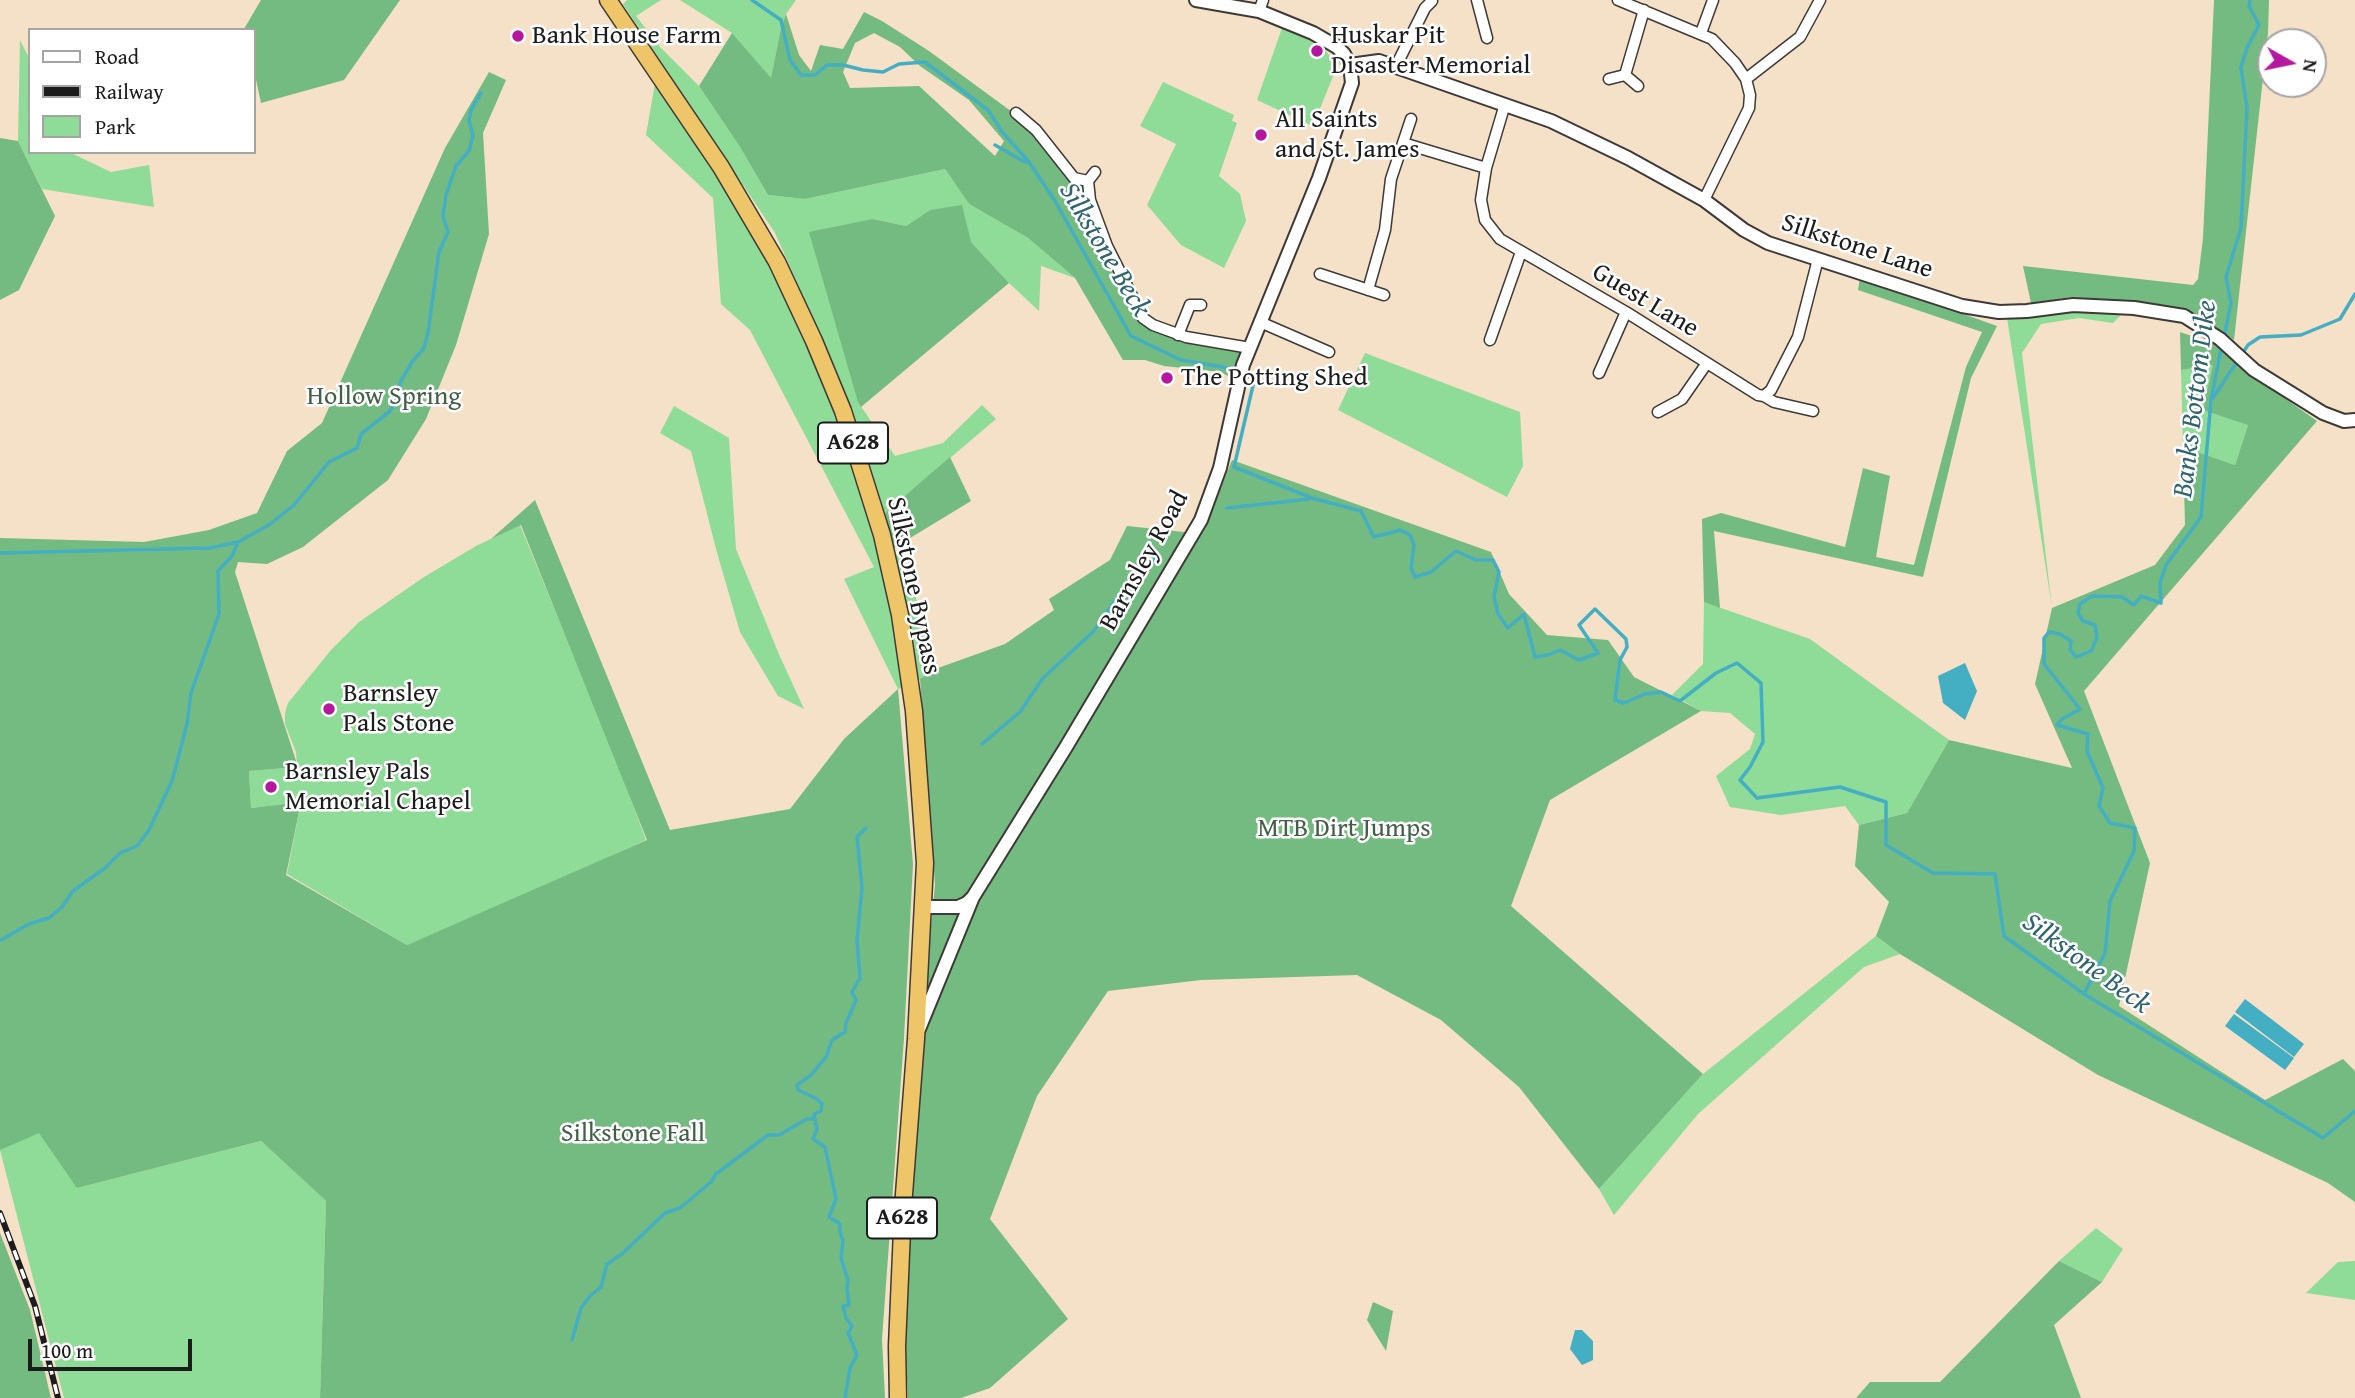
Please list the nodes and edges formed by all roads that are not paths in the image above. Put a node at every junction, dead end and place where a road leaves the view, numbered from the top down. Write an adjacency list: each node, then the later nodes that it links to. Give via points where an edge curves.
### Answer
1 (608, 0): 51 (highway, Silkstone Bypass / A628, via 721,167 776,262 843,411 882,535 900,615 916,737 925,863)
2 (1196, 0): 8 (street)
3 (1433, 0): 13 (street)
4 (1477, 0): 11 (street)
5 (1618, 0): 9 (street)
6 (1713, 0): 10 (street)
7 (1819, 0): 16 (street, via 1800,37)
8 (1261, 6): 12 (street, via 1337,47)
9 (1644, 10): 10 (street); 14 (street)
10 (1701, 33): 16 (street, via 1722,47)
11 (1487, 38)
12 (1350, 65): 13 (street, Silkstone Lane, via 1379,61); 33 (street, Barnsley Road, via 1352,83 1319,178)
13 (1396, 66): 18 (street, Silkstone Lane)
14 (1625, 75): 15 (street); 17 (street)
15 (1609, 79)
16 (1746, 79): 25 (street, via 1749,108)
17 (1638, 86)
18 (1505, 104): 22 (street, Guest Lane); 25 (street, Silkstone Lane, via 1629,158)
19 (1016, 113): 24 (street, via 1036,130 1074,178)
20 (1411, 120): 21 (street)
21 (1403, 143): 22 (street); 29 (street)
22 (1486, 168): 26 (street, Guest Lane, via 1481,200 1485,220 1500,239)
23 (1095, 172): 24 (street)
24 (1088, 181): 36 (street, via 1107,246 1143,318)
25 (1704, 200): 27 (street, Silkstone Lane, via 1757,237)
26 (1521, 252): 32 (street, Guest Lane); 34 (street)
27 (1818, 259): 44 (street, via 1798,337); 49 (street, Silkstone Lane, via 1962,306 1999,312 2073,305 2183,316 2220,338 2254,370 2323,413)
28 (1320, 274): 29 (street)
29 (1368, 290): 30 (street)
30 (1384, 295)
31 (1191, 304): 36 (street)
32 (1626, 312): 40 (street); 41 (street, Guest Lane)
33 (1260, 322): 38 (street, Barnsley Road); 39 (street)
34 (1495, 326): 35 (street); 37 (street)
35 (1507, 331)
36 (1178, 335): 38 (street)
37 (1490, 340)
38 (1250, 348): 50 (street, Barnsley Road, via 1220,468 1201,520)
39 (1329, 352)
40 (1604, 360): 42 (street); 43 (street)
41 (1707, 363): 44 (street, Guest Lane); 46 (street, via 1682,399)
42 (1615, 366)
43 (1599, 373)
44 (1764, 396): 45 (street, Guest Lane, via 1809,410)
45 (1806, 396)
46 (1671, 405): 47 (street); 48 (street)
47 (1658, 412)
48 (1678, 415)
49 (2355, 420)
50 (973, 897): 51 (street, via 958,907); 52 (street, Barnsley Road)
51 (923, 907): 52 (highway, Silkstone Bypass / A628)
52 (916, 1039): 53 (highway, Barnsley Road / A628, via 903,1207)
53 (898, 1398)

